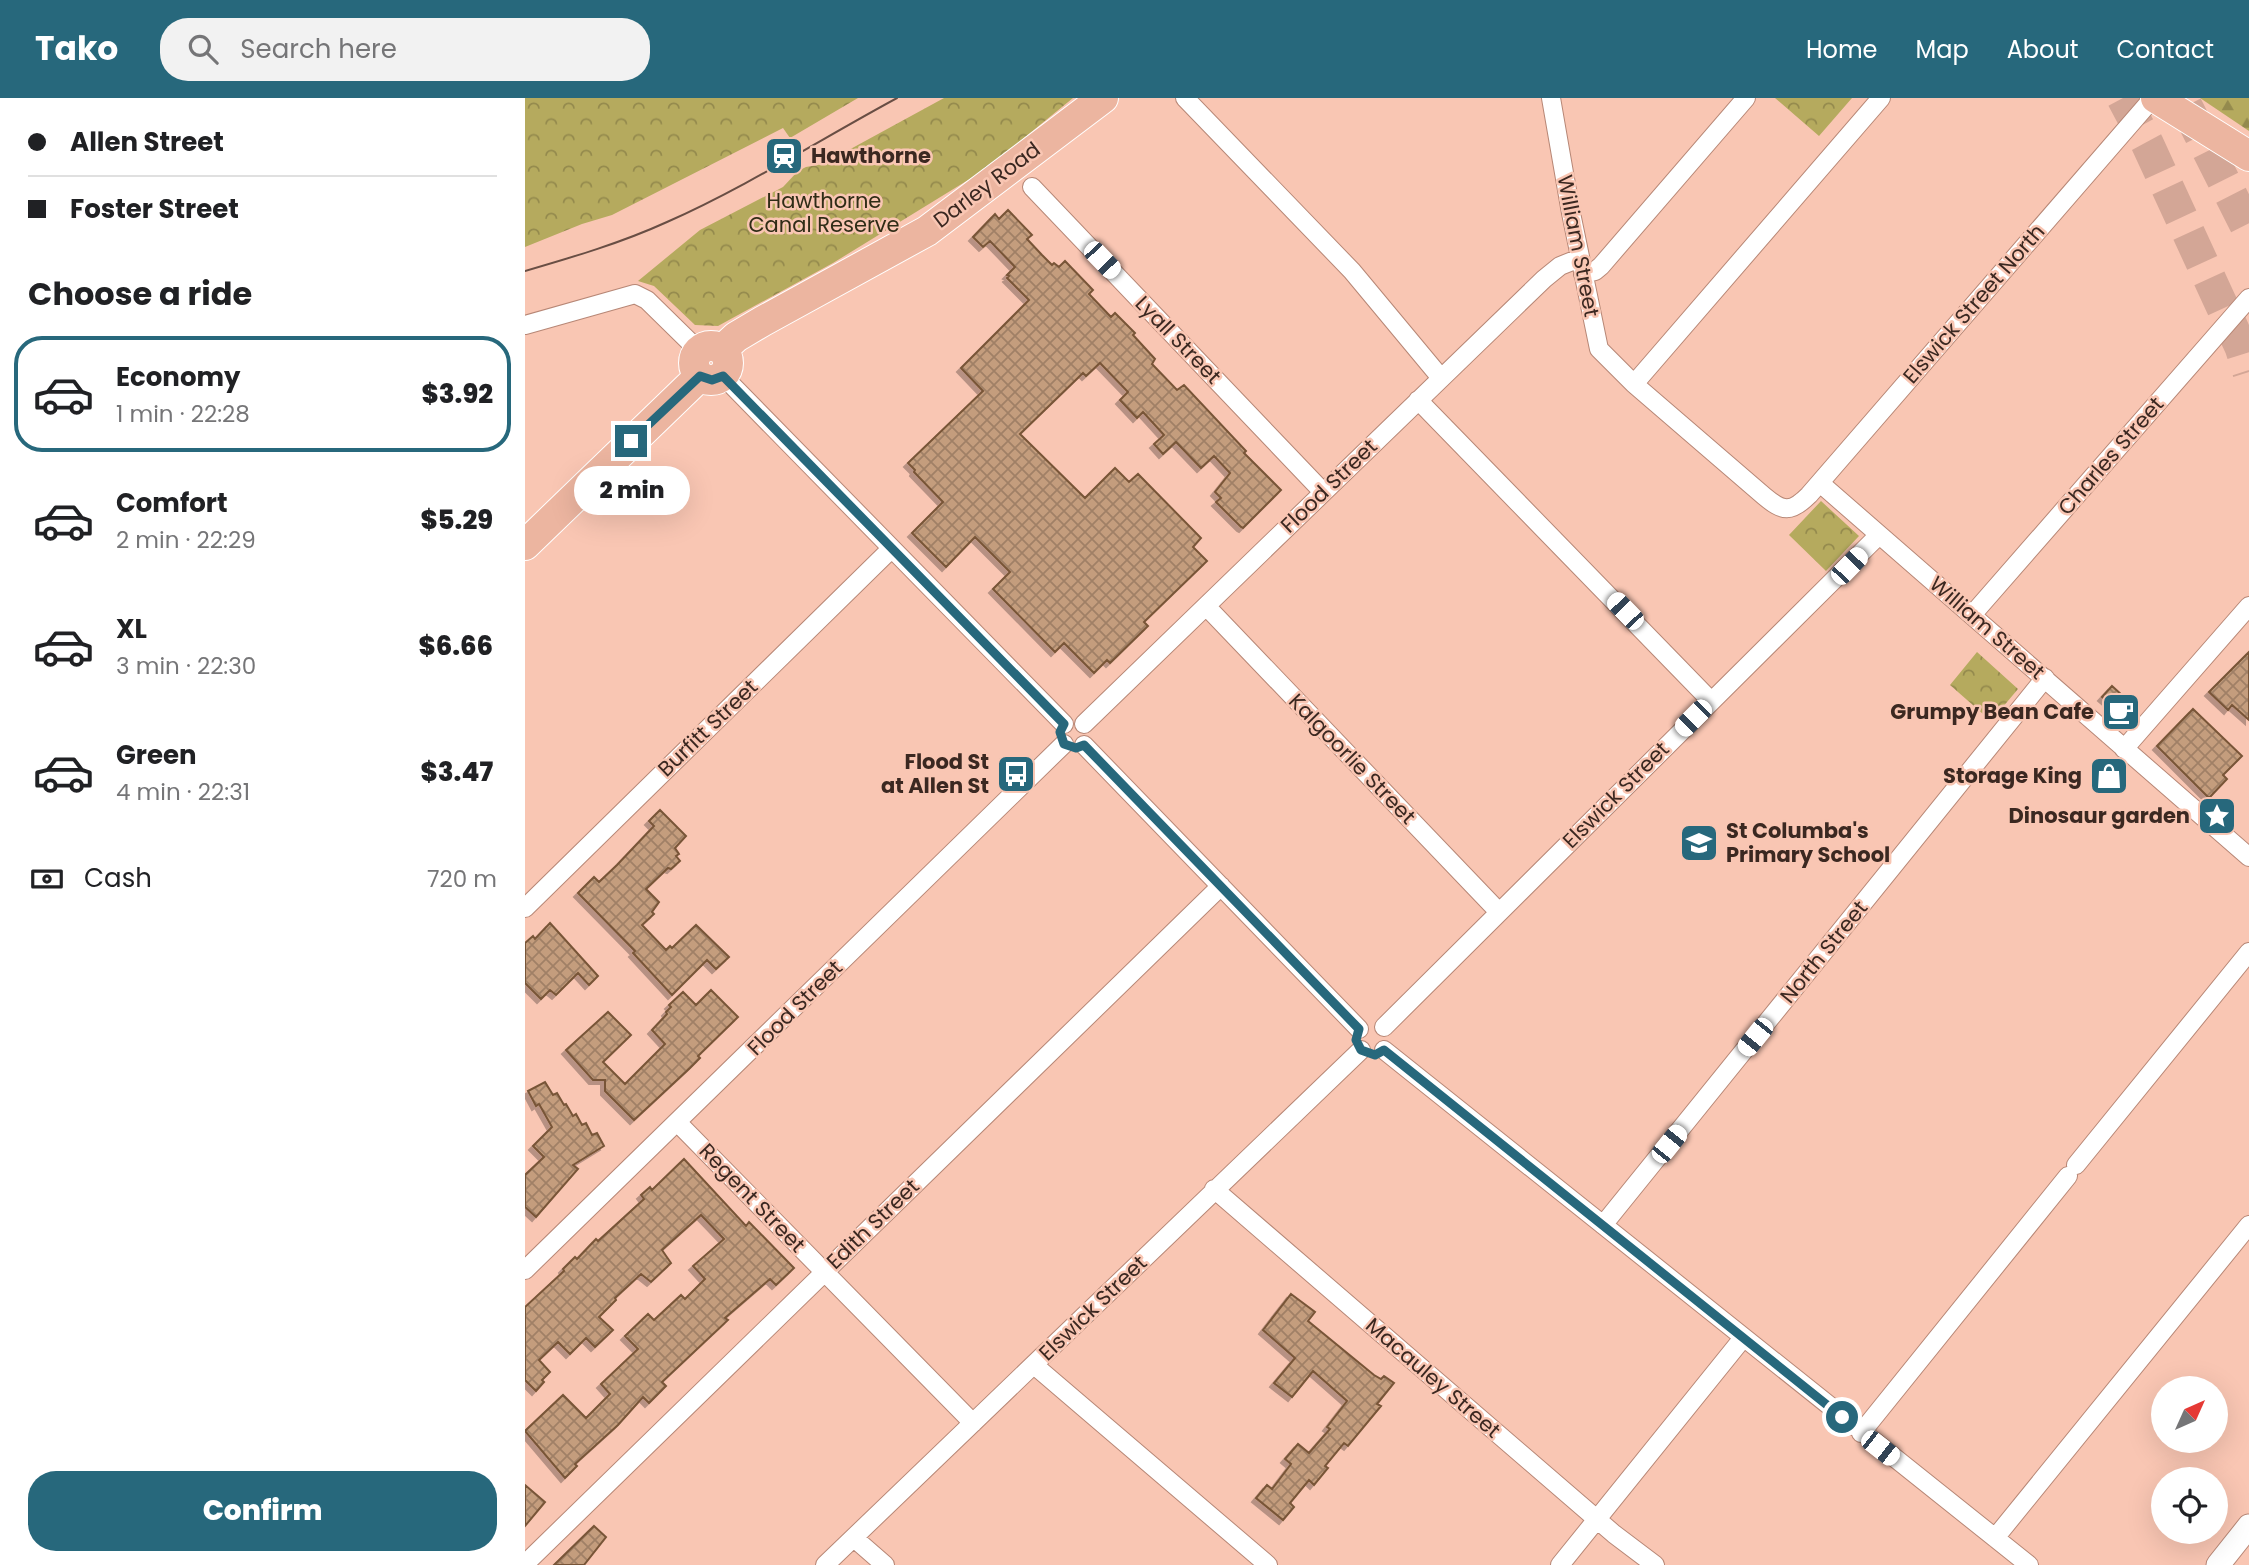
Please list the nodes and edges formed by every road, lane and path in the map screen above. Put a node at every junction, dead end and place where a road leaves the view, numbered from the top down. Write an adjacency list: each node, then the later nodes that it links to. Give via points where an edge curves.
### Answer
1 (1103, 98): 12 (main road, Darley Road, via 927,230 736,337)
2 (1185, 98): 13 (street, via 1352,271)
3 (1551, 98): 9 (street, William Street)
4 (1746, 98): 9 (street, Flood Street, via 1601,266 1595,271)
5 (1881, 98): 14 (street)
6 (2155, 98): 7 (main road); 16 (street, Elswick Street North)
7 (2249, 156)
8 (1032, 187): 17 (street, Lyall Street)
9 (1582, 266): 13 (street, Flood Street, via 1560,266); 14 (street, William Street, via 1598,346)
10 (2249, 298): 24 (street, Charles Street)
11 (525, 325): 12 (street, via 635,294 647,300)
12 (711, 363): 20 (main road, Darley Road); 21 (street)
13 (1441, 378): 15 (street, Flood Street)
14 (1634, 384): 18 (street, William Street, via 1772,503)
15 (1418, 400): 17 (street, Flood Street); 26 (street)
16 (1820, 483): 18 (street, Elswick Street North); 19 (street, William Street)
17 (1323, 492): 22 (street, Flood Street)
18 (1794, 508)
19 (1879, 535): 24 (street, William Street); 26 (street, Elswick Street)
20 (525, 545)
21 (891, 549): 27 (street); 34 (street, Burfitt Street)
22 (1206, 606): 28 (street, Flood Street); 35 (street, Kalgoorlie Street)
23 (2249, 606): 31 (street)
24 (1972, 615): 25 (street, William Street)
25 (2045, 678): 31 (street, William Street); 43 (street, North Street)
26 (1711, 701): 35 (street, Elswick Street)
27 (1064, 724): 28 (street, via 1074,720); 29 (street, via 1060,732)
28 (1084, 724): 30 (street, via 1089,737)
29 (1064, 744): 30 (street); 41 (street, Flood Street)
30 (1084, 745): 33 (street)
31 (2124, 749): 32 (street, William Street)
32 (2249, 857)
33 (1221, 886): 38 (street); 46 (street, Edith Street)
34 (525, 908)
35 (1498, 911): 37 (street, Elswick Street)
36 (2249, 952): 50 (street)
37 (1384, 1027): 38 (street, via 1368,1022); 40 (street, via 1389,1038)
38 (1359, 1029): 39 (street, via 1356,1040)
39 (1361, 1050): 40 (street, via 1375,1055); 42 (street, Elswick Street)
40 (1384, 1050): 43 (street)
41 (678, 1123): 45 (street, Flood Street); 46 (street, Regent Street)
42 (1214, 1189): 48 (street, Elswick Street); 51 (street, Macauley Street)
43 (1603, 1225): 47 (street)
44 (2249, 1225): 54 (street)
45 (525, 1270)
46 (824, 1272): 49 (street, Regent Street); 55 (street, Edith Street)
47 (1743, 1338): 50 (street); 51 (street)
48 (1034, 1365): 49 (street, Elswick Street); 58 (street)
49 (973, 1423): 53 (street, Elswick Street)
50 (1861, 1433): 54 (street)
51 (1597, 1519): 59 (street); 60 (street, Macauley Street)
52 (2249, 1526): 62 (street)
53 (853, 1538): 56 (street, Elswick Street); 57 (street)
54 (1996, 1538): 61 (street)
55 (525, 1563)
56 (825, 1565)
57 (885, 1565)
58 (1268, 1565)
59 (1560, 1565)
60 (1655, 1565)
61 (2029, 1565)
62 (2218, 1565)

